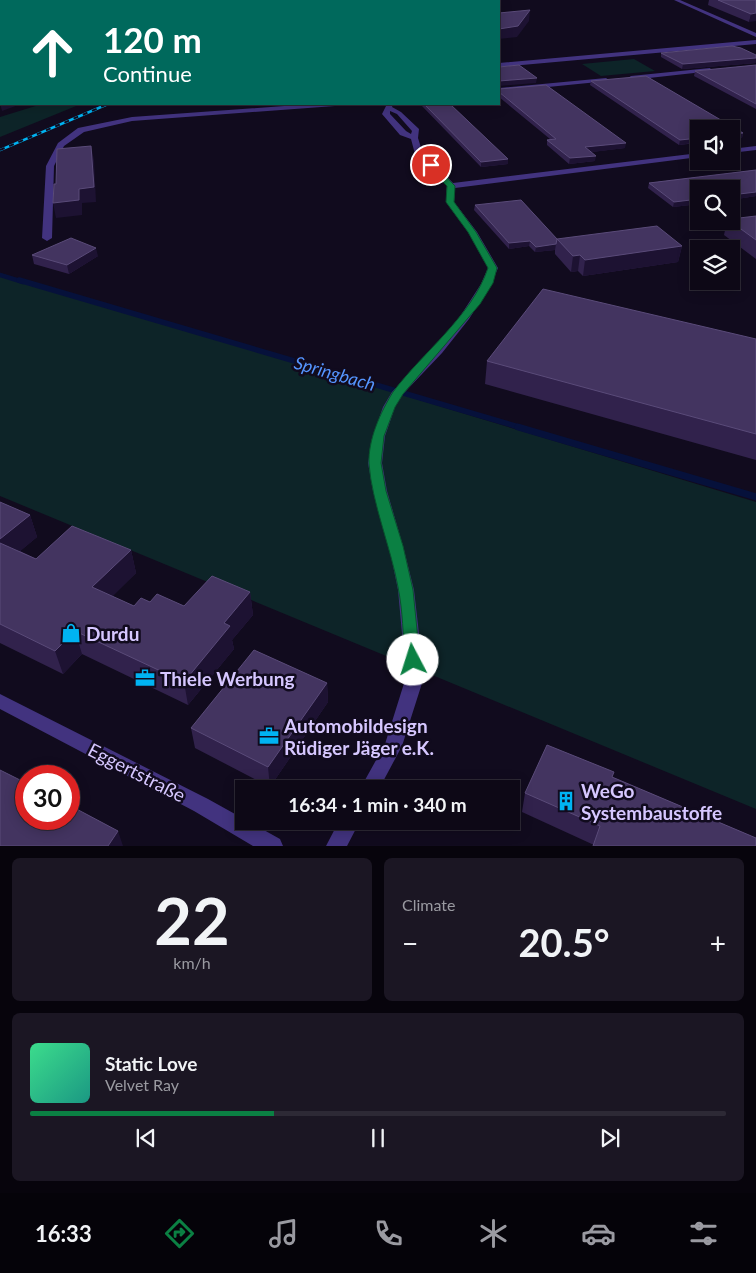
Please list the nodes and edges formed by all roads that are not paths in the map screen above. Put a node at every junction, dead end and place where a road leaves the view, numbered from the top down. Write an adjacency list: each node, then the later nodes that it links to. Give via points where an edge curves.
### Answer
1 (679, 1): 2 (street)
2 (756, 35)
3 (756, 42): 4 (street)
4 (500, 65)
5 (715, 70): 6 (street)
6 (623, 78)
7 (614, 79): 8 (street)
8 (500, 90)
9 (321, 105): 15 (street, via 132,119 81,130 61,145 50,166)
10 (390, 106): 14 (street, via 386,114 403,132 414,138 418,152)
11 (756, 148): 12 (street)
12 (740, 150)
13 (690, 156): 14 (street)
14 (451, 186): 17 (street, via 450,202 493,268 476,302 389,407 379,436 375,463 406,590 414,677 393,746)
15 (48, 238)
16 (0, 701): 19 (street, Eggertstraße, via 201,805)
17 (374, 780)
18 (345, 830): 20 (street)
19 (272, 846)
20 (336, 846)

